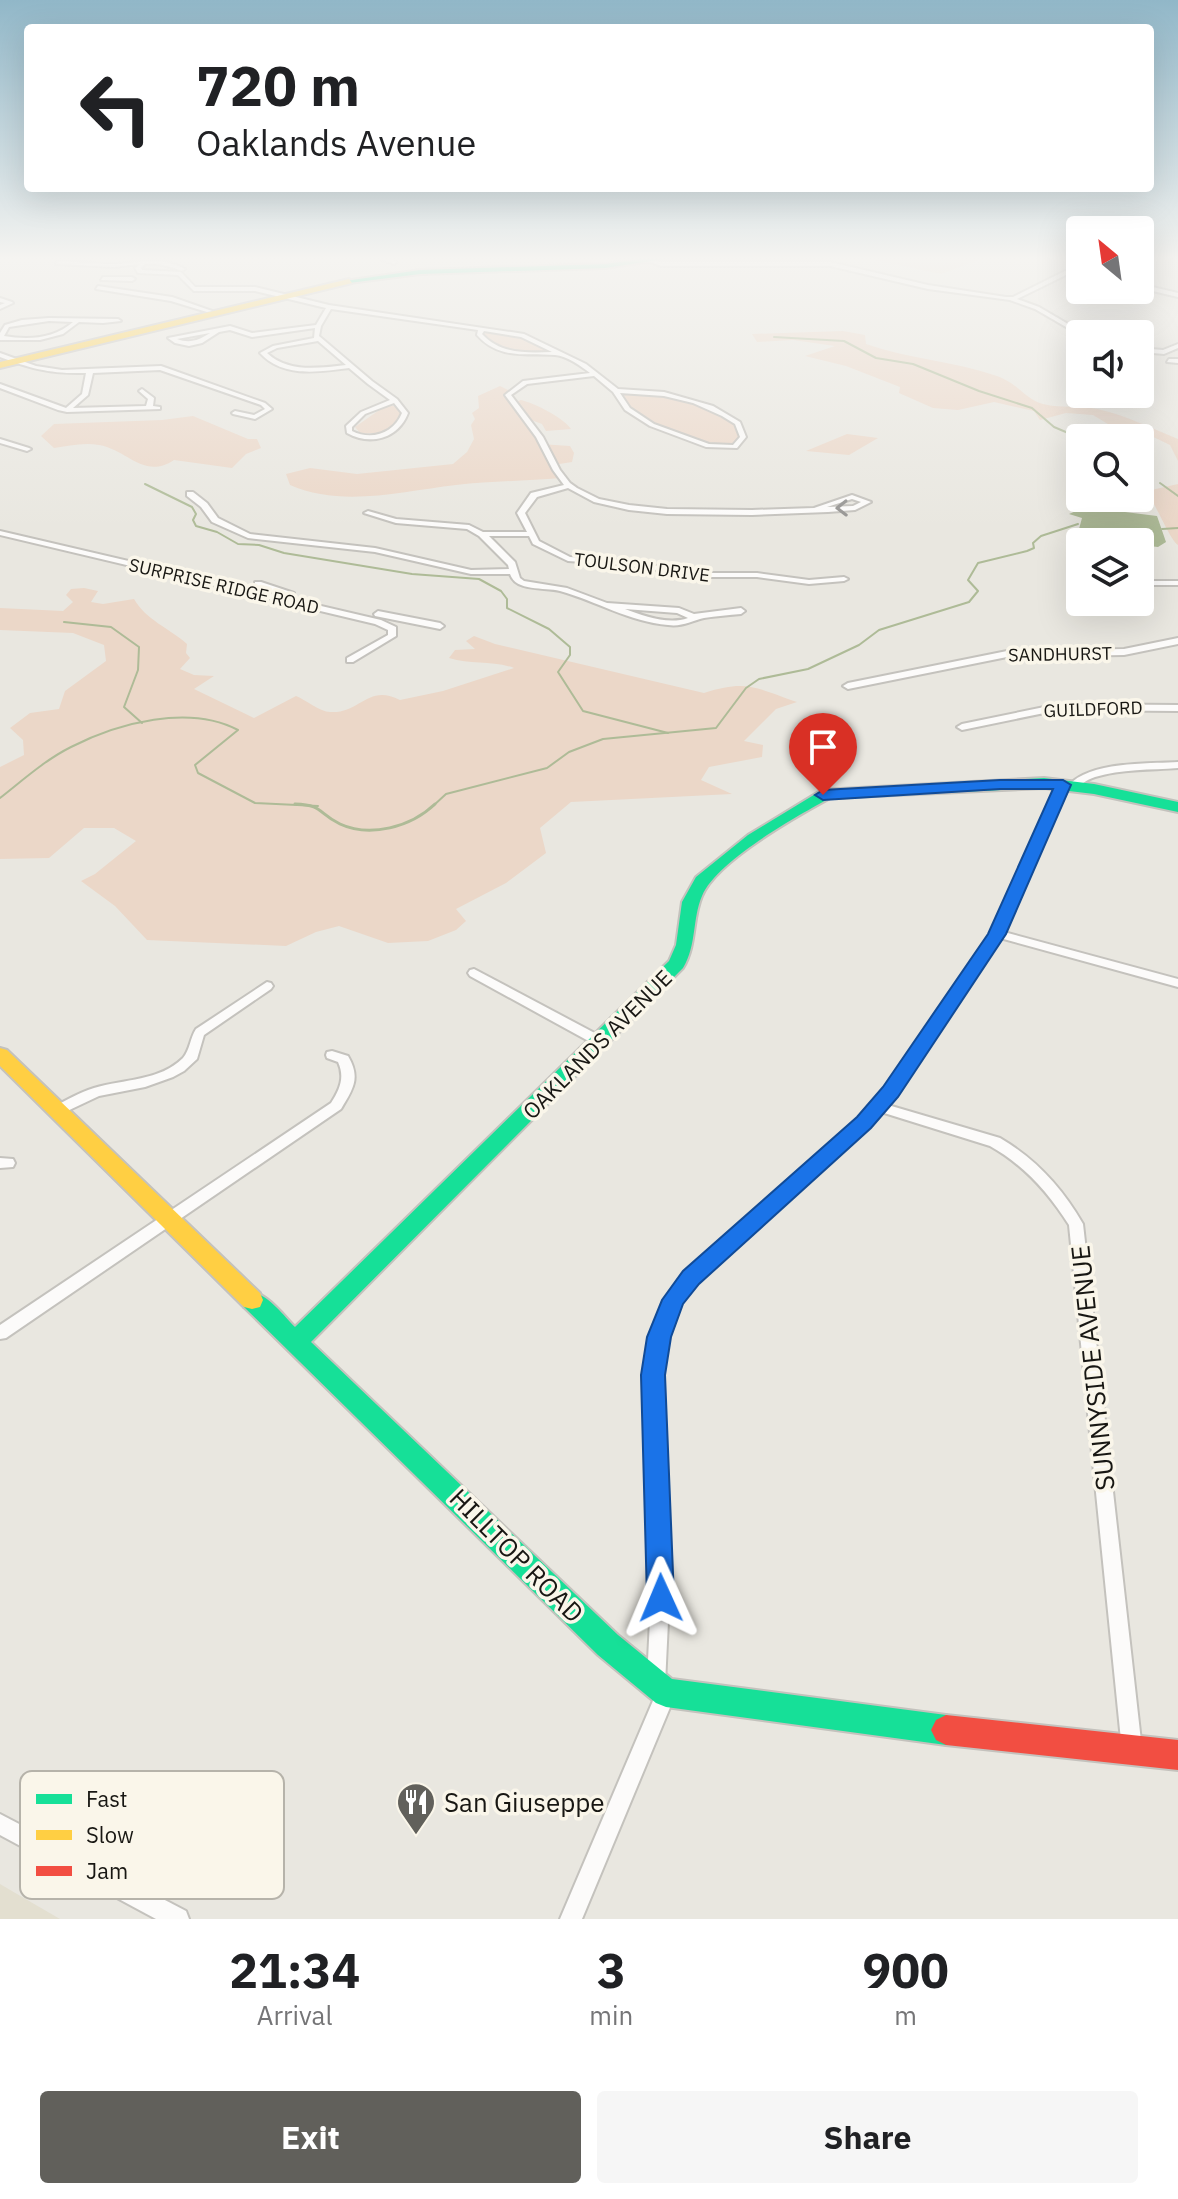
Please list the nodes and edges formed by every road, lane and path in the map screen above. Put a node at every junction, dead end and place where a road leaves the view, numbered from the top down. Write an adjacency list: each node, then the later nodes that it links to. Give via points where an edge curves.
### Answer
1 (53, 349): 8 (street)
2 (55, 349): 8 (street)
3 (272, 349): 11 (street, via 263,353 287,367)
4 (333, 349): 11 (street)
5 (503, 349): 7 (street, via 515,354)
6 (554, 349): 7 (street)
7 (562, 352): 13 (street)
8 (6, 360): 12 (street, via 48,370)
9 (1169, 361): 10 (street)
10 (1178, 361)
11 (351, 366): 17 (street)
12 (90, 371): 20 (street, via 85,395); 21 (street, via 161,368 269,409 255,417)
13 (595, 374): 16 (street); 24 (street, via 525,382 508,395)
14 (0, 386): 20 (street)
15 (142, 391): 18 (street, via 151,398)
16 (616, 391): 16 (street, via 633,413 670,433 720,448 735,447 743,437 738,423 701,404 664,394)
17 (395, 400): 17 (street, via 405,413 397,428 374,437 349,432 359,416)
18 (149, 408): 19 (street); 20 (street)
19 (158, 408)
20 (67, 410)
21 (235, 413)
22 (0, 441): 23 (street)
23 (27, 449)
24 (568, 486): 26 (street, via 598,500 684,511); 30 (street, via 528,500 521,515)
25 (190, 494): 32 (street, via 215,520 248,536 375,550 471,572)
26 (818, 508): 26 (street, one-way to 26, via 847,497 867,502 855,508)
27 (368, 513): 29 (street, via 396,521 469,527)
28 (0, 533): 37 (street, SURPRISE RIDGE ROAD)
29 (482, 534): 30 (street); 32 (street)
30 (529, 534): 33 (street, TOULSON DRIVE, via 540,546 568,559 704,575)
31 (96, 548): 36 (street)
32 (515, 571): 38 (street, via 521,583 563,589 608,605 668,609 694,617)
33 (844, 579)
34 (1154, 583): 35 (street)
35 (1178, 583)
36 (258, 584): 37 (street); 39 (street)
37 (246, 591): 41 (street, SURPRISE RIDGE ROAD, via 393,629 392,636)
38 (741, 611)
39 (440, 626)
40 (1178, 641): 42 (street, SANDHURST, via 1124,652 1007,654)
41 (350, 660)
42 (848, 686)
43 (1178, 708): 44 (street, GUILDFORD, via 1059,707)
44 (962, 727)
45 (1178, 765): 46 (street, via 1093,774)
46 (1068, 785): 47 (street, OAKLANDS AVENUE); 48 (street); 52 (street, OAKLANDS AVENUE, via 817,797 706,874 693,894 683,956)
47 (1178, 807)
48 (997, 934): 50 (street); 55 (street)
49 (474, 973): 52 (street)
50 (1178, 983)
51 (267, 986): 56 (street, via 200,1032 191,1058 152,1082 95,1093)
52 (599, 1041): 59 (street, OAKLANDS AVENUE)
53 (0, 1055): 56 (street, HILLTOP ROAD)
54 (332, 1055): 57 (street, via 343,1059 350,1075 336,1106)
55 (879, 1107): 60 (street, via 691,1278 668,1313 653,1375); 61 (street, SUNNYSIDE AVENUE, via 1009,1150 1047,1183 1076,1224)
56 (58, 1110): 57 (street, HILLTOP ROAD)
57 (169, 1218): 58 (street); 59 (street, HILLTOP ROAD)
58 (0, 1333)
59 (296, 1341): 60 (street, HILLTOP ROAD, via 608,1645)
60 (662, 1690): 61 (street, via 913,1727); 67 (street)
61 (1132, 1750): 62 (street)
62 (1178, 1755)
63 (0, 1824): 64 (street)
64 (20, 1835)
65 (141, 1899): 66 (street)
66 (178, 1919)
67 (571, 1919)

